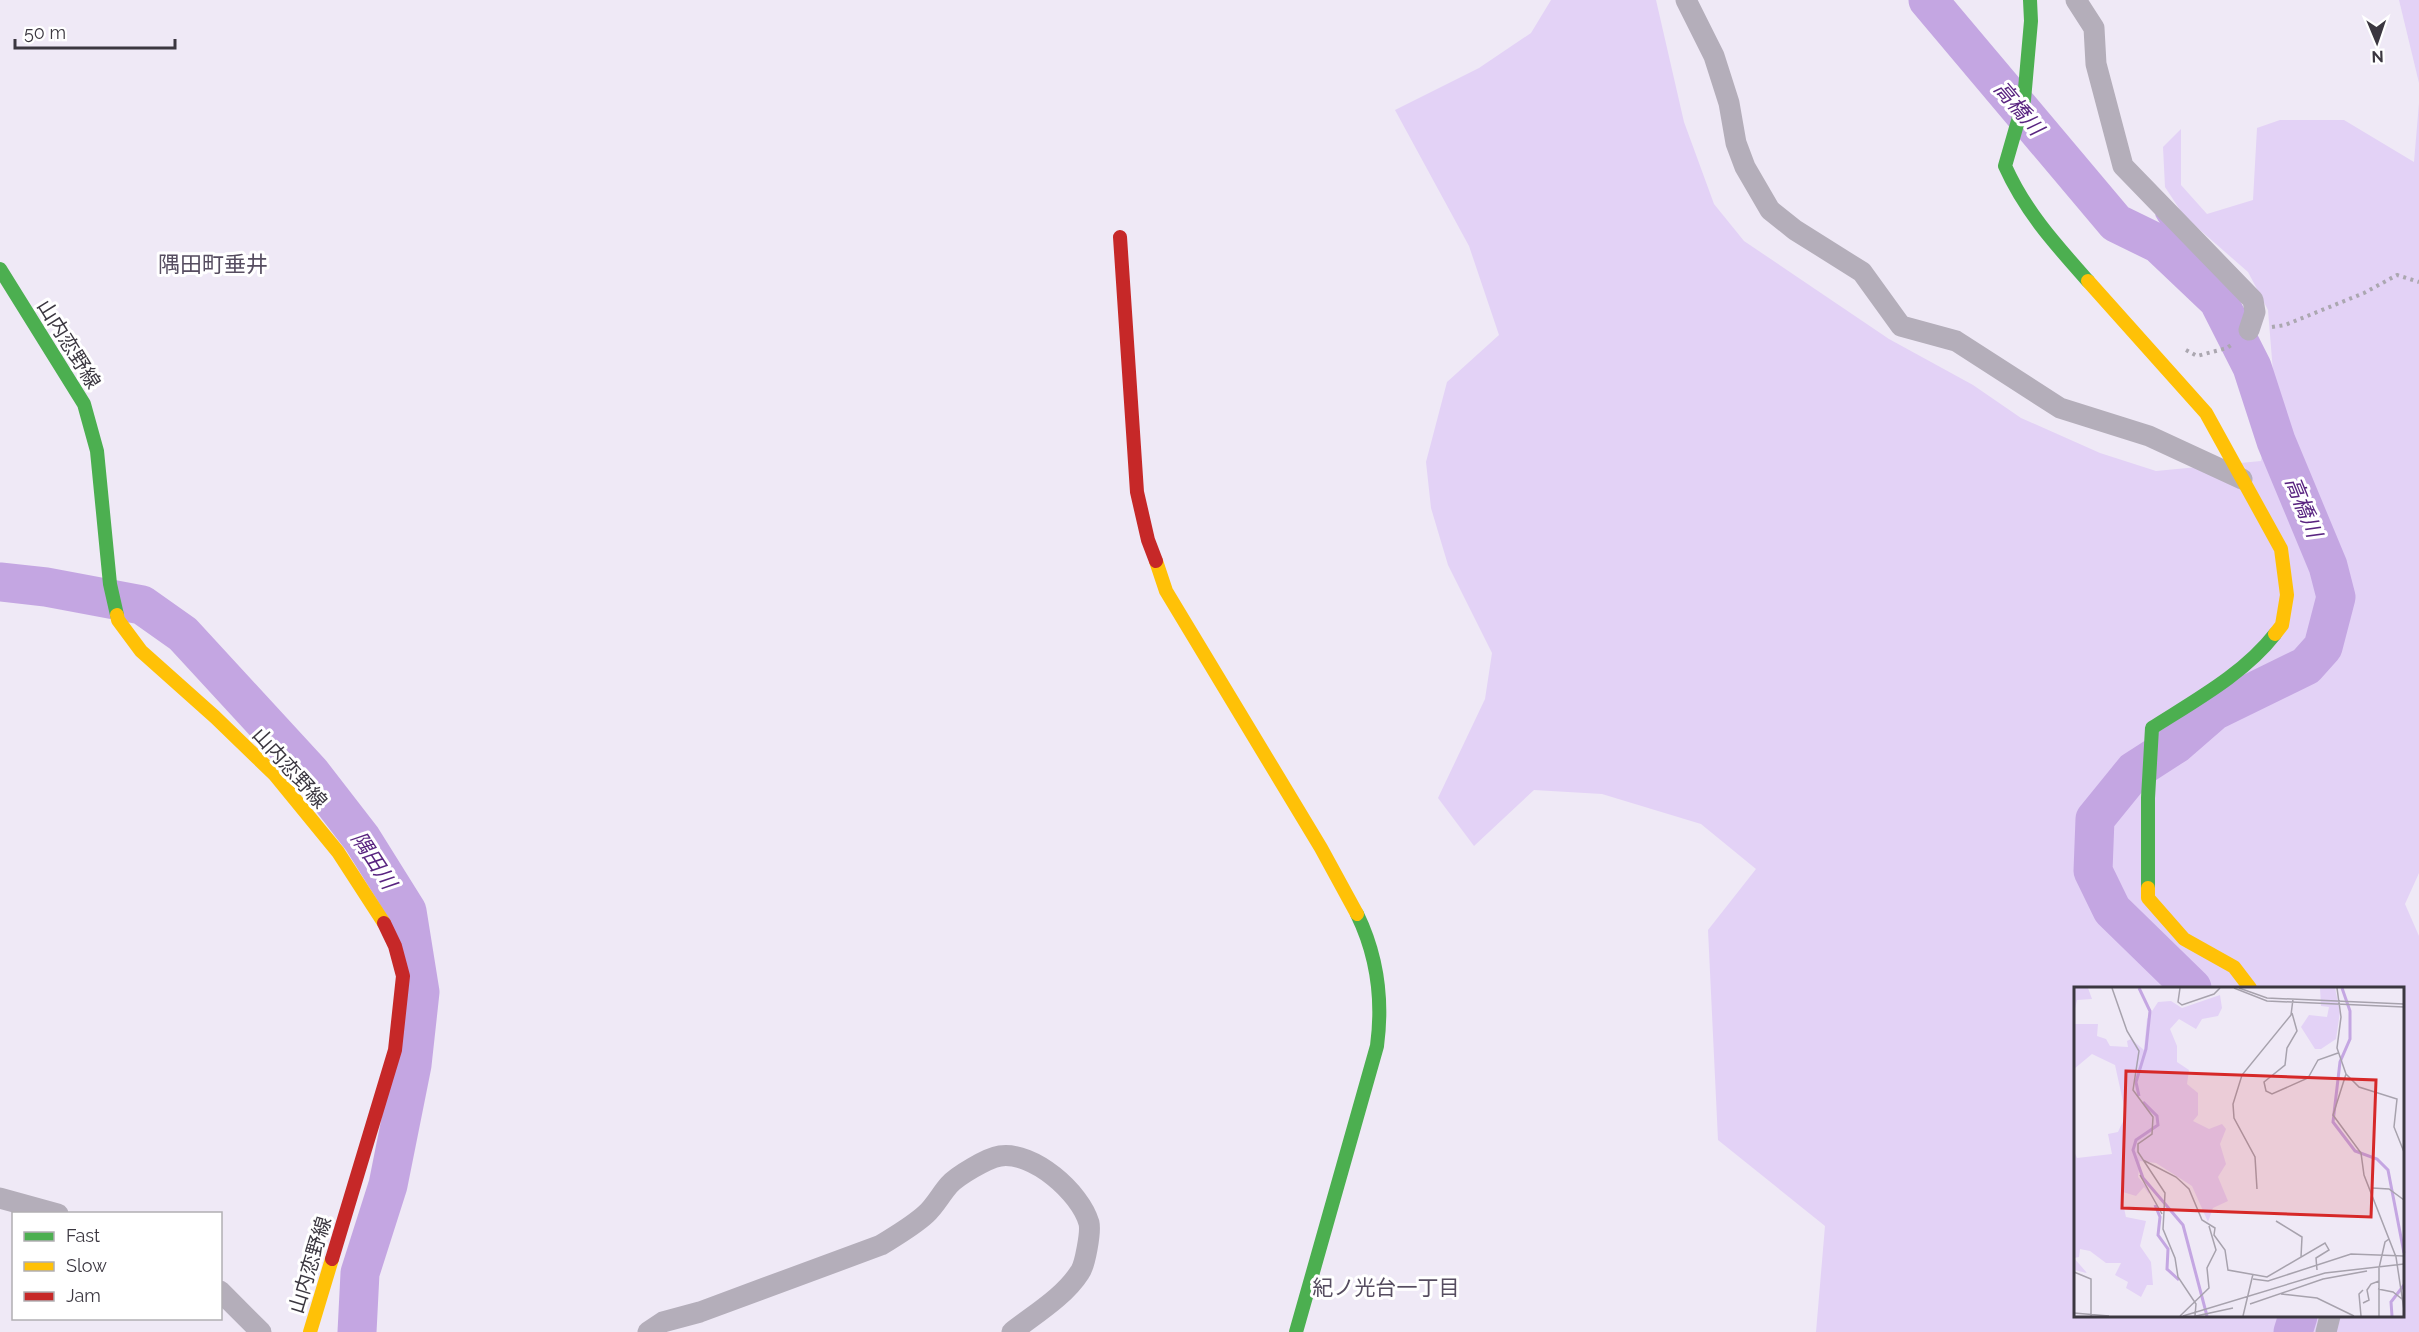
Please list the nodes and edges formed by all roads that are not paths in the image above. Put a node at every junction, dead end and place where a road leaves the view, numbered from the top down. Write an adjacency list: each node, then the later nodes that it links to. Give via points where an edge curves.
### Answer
1 (1686, 0): 7 (street, via 1714,56 1745,166 1770,210 1862,272 1900,326 1956,341 2060,408 2149,436)
2 (2030, 0): 7 (street, via 2024,100 2005,166 2017,193 2040,227 2206,412)
3 (2076, 0): 6 (street, via 2094,28 2096,64 2123,166 2253,300 2255,312)
4 (1120, 237): 17 (street, via 1137,492 1148,540 1171,600 1343,886 1370,944 1377,982 1381,1015 1377,1046)
5 (2, 279): 14 (street, 山内恋野線, via 84,404 97,451 110,584 118,620 141,651 274,775 338,852 380,915 395,946 403,976 395,1050)
6 (2249, 330)
7 (2242, 479): 8 (street, via 2281,549 2288,594 2282,625 2260,653 2152,728 2148,898 2184,939 2234,967)
8 (2249, 987)
9 (0, 1198): 10 (street)
10 (51, 1212)
11 (222, 1293): 13 (street)
12 (2330, 1317): 18 (street)
13 (261, 1332)
14 (310, 1332)
15 (648, 1332): 16 (street, via 663,1322 881,1245 927,1213 951,1183 1000,1156 1044,1168 1063,1183 1089,1224 1081,1271 1061,1294)
16 (1012, 1332)
17 (1296, 1332)
18 (2326, 1332)

